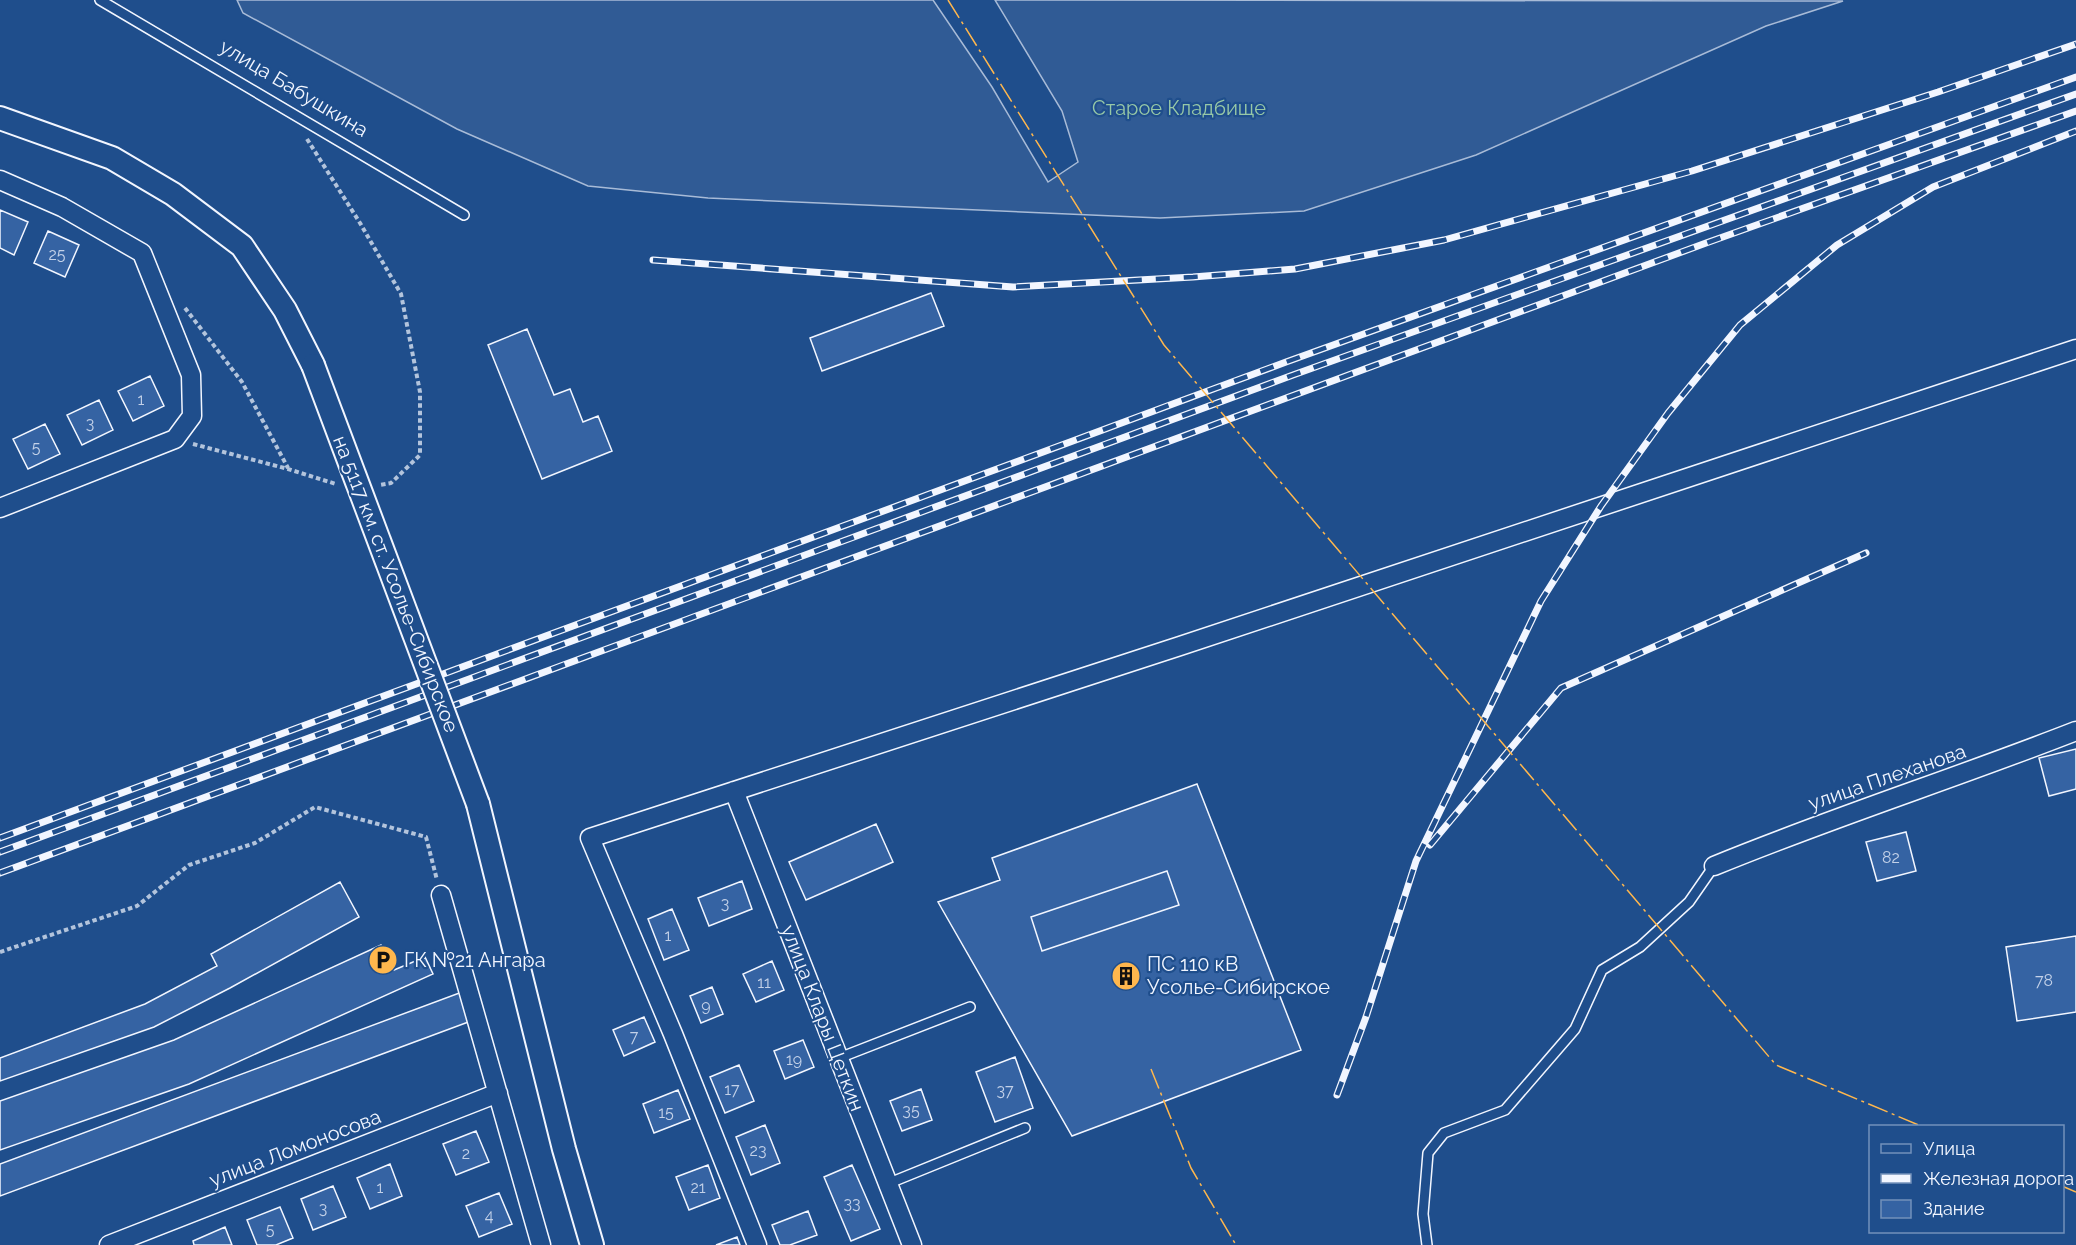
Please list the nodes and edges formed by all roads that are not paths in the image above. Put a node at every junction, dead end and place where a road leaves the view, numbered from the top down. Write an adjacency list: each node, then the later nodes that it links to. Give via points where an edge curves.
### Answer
1 (100, 0): 4 (lane, улица Бабушкина)
2 (0, 118): 18 (street, на 5117 км. ст. Усолье-Сибирское, bridge, via 112,158 173,194 242,246 285,310 314,365 478,804 564,1149)
3 (0, 180): 6 (street, via 62,207 142,253 191,375 192,416 175,440)
4 (464, 215)
5 (2076, 349): 8 (street)
6 (0, 508)
7 (2076, 731): 9 (street, улица Плеханова)
8 (734, 791): 12 (street, улица Клары Цеткин); 19 (street, via 590,838)
9 (1714, 866): 21 (lane, via 1689,902 1640,947 1602,970 1575,1029 1505,1110 1444,1132 1428,1153 1423,1214)
10 (441, 895): 13 (street)
11 (970, 1007): 12 (lane)
12 (839, 1058): 15 (street, улица Клары Цеткин)
13 (498, 1093): 16 (street, улица Ломоносова); 17 (street)
14 (1025, 1128): 15 (lane)
15 (886, 1184): 20 (street, улица Клары Цеткин)
16 (109, 1245)
17 (541, 1245)
18 (592, 1245)
19 (757, 1245)
20 (912, 1245)
21 (1427, 1245)

